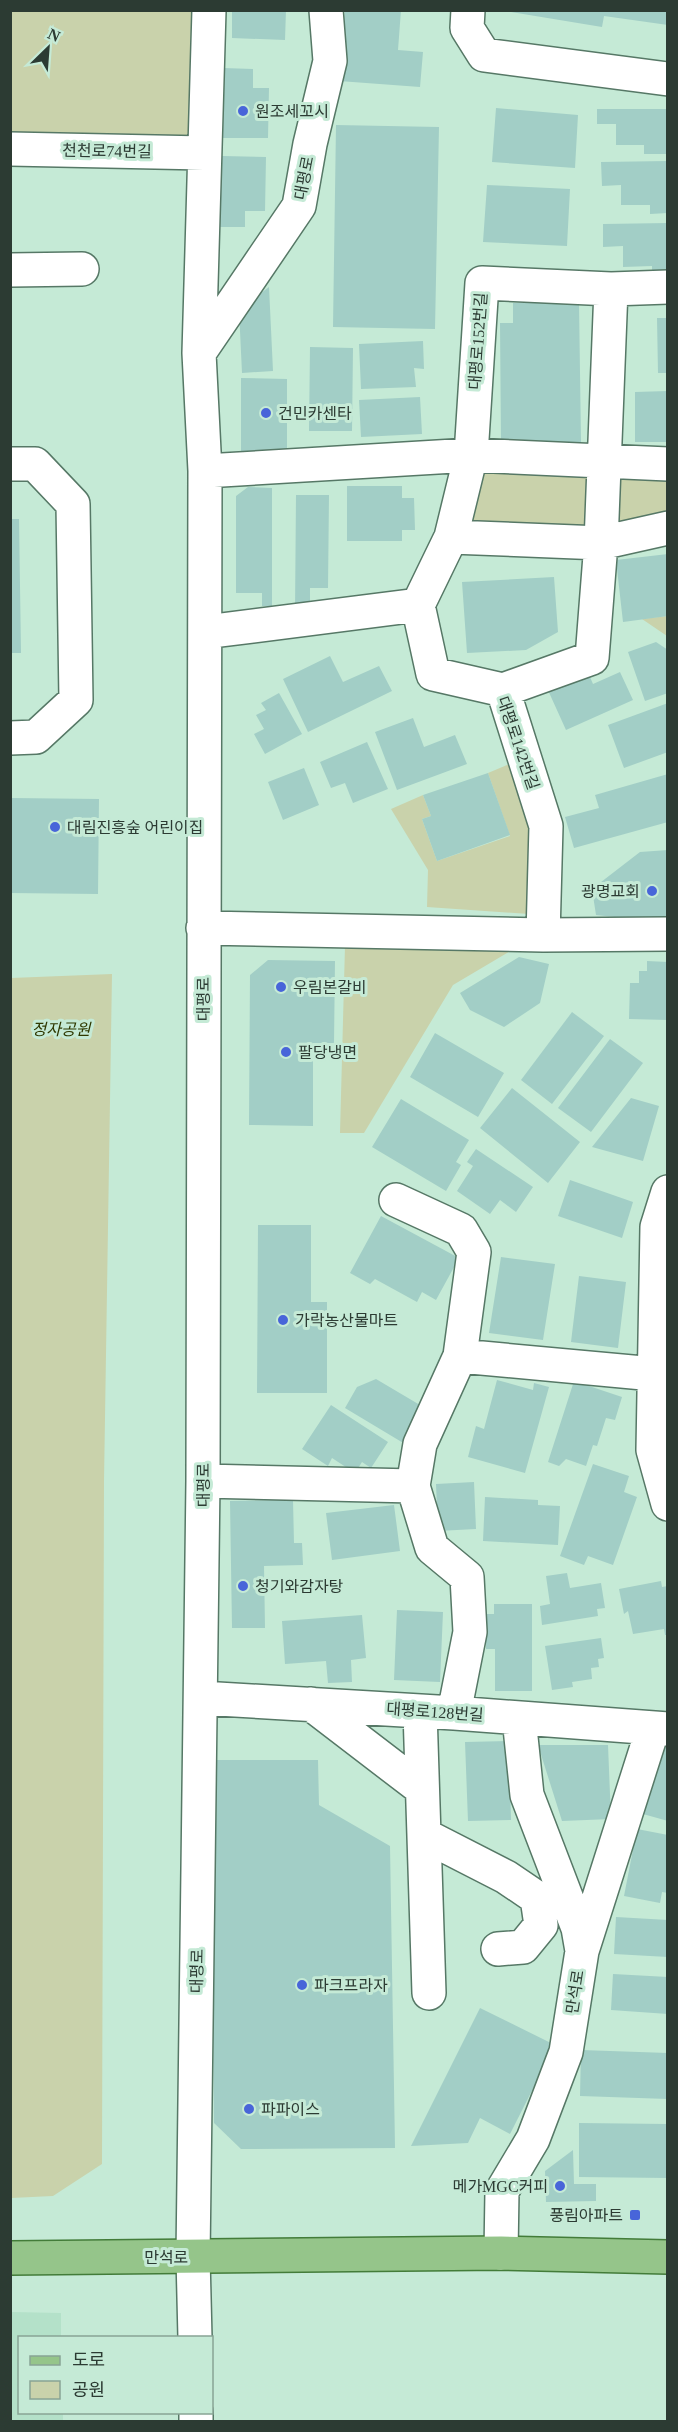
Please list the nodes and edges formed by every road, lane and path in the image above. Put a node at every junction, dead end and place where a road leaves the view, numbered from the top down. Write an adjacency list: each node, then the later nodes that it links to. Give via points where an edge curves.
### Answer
1 (209, 10): 6 (street, 대평로)
2 (327, 10): 11 (street, 대평로, via 330,61 299,206)
3 (468, 10): 4 (street, via 467,28 484,55)
4 (668, 79)
5 (10, 149): 6 (street, 천천로74번길)
6 (204, 153): 11 (street, 대평로)
7 (82, 269): 8 (street)
8 (10, 270)
9 (668, 287): 10 (street)
10 (611, 290): 12 (street, 대평로152번길, via 482,283); 13 (street)
11 (199, 353): 16 (street, 대평로)
12 (471, 455): 13 (street); 16 (street); 18 (street, 대평로152번길)
13 (603, 461): 15 (street); 19 (street)
14 (10, 464): 23 (street, via 35,464 73,504 76,700 36,737)
15 (668, 464)
16 (205, 471): 21 (street, 대평로)
17 (668, 528): 19 (street)
18 (451, 537): 19 (street); 20 (street, 대평로152번길)
19 (600, 543): 22 (street, via 592,658)
20 (418, 605): 21 (street); 22 (street, 대평로142번길, via 433,674)
21 (205, 632): 24 (street, 대평로)
22 (503, 690): 25 (street, 대평로142번길, via 546,826)
23 (10, 738)
24 (203, 928): 25 (street); 31 (street, 대평로)
25 (543, 934): 26 (street)
26 (668, 934)
27 (668, 1192): 30 (street, via 657,1227)
28 (396, 1200): 29 (street, via 460,1230 474,1252)
29 (460, 1356): 30 (street); 32 (street, via 420,1444)
30 (654, 1374): 33 (street, via 653,1450)
31 (203, 1481): 32 (street); 34 (street, 대평로)
32 (412, 1486): 37 (street, via 432,1548 467,1577 470,1632)
33 (668, 1504)
34 (201, 1698): 35 (street, 대평로128번길); 46 (street, 대평로)
35 (311, 1704): 36 (street, 대평로128번길); 40 (street)
36 (420, 1711): 37 (street, 대평로128번길); 40 (street)
37 (454, 1713): 38 (street, 대평로128번길)
38 (519, 1718): 39 (street, 대평로128번길); 43 (street, via 527,1795 578,1928)
39 (660, 1728): 43 (street, 만석로)
40 (422, 1789): 41 (street)
41 (424, 1835): 42 (street, via 506,1877 537,1898 541,1925 523,1947); 44 (street)
42 (498, 1949)
43 (582, 1951): 45 (street, 만석로, via 566,2052 533,2139 502,2191)
44 (429, 1993)
45 (501, 2253): 46 (main road, 만석로); 47 (main road, 만석로)
46 (193, 2257): 48 (main road, 만석로); 49 (street, 대평로)
47 (668, 2257)
48 (10, 2258)
49 (195, 2336)

